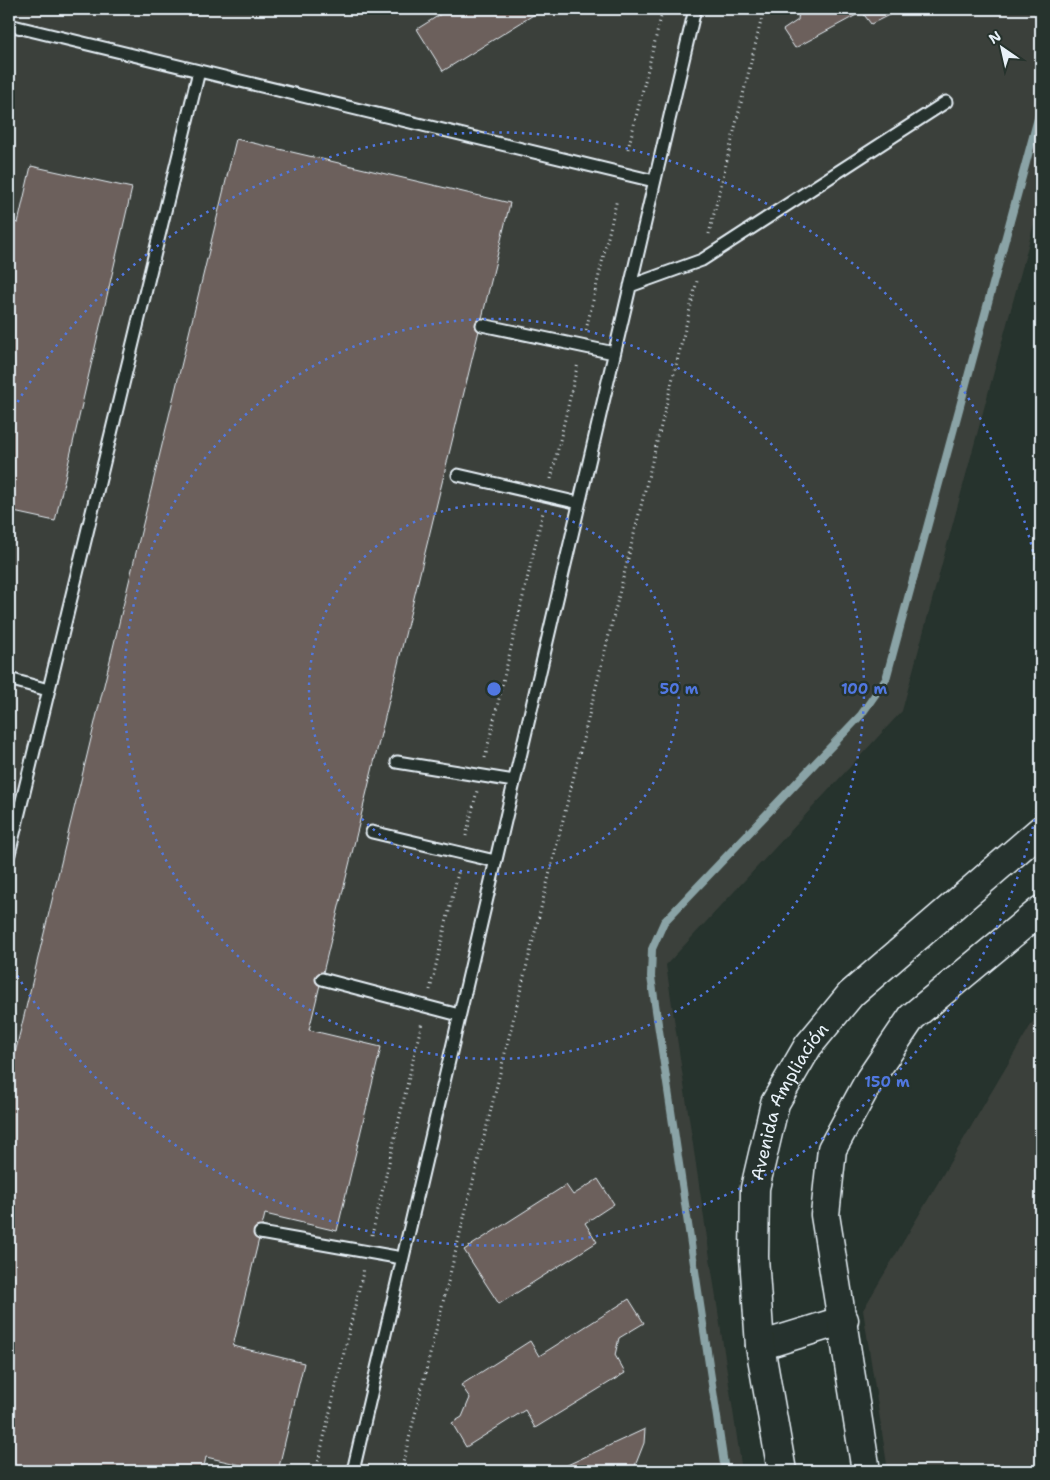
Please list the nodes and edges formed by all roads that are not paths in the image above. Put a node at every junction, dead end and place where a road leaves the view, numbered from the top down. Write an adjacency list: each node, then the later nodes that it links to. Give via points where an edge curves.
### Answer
1 (694, 9): 5 (lane)
2 (9, 25): 3 (lane)
3 (199, 71): 5 (lane); 12 (lane)
4 (946, 102): 6 (lane, via 702,260)
5 (654, 181): 6 (lane)
6 (630, 286): 8 (lane)
7 (482, 325): 8 (lane)
8 (614, 353): 10 (lane)
9 (458, 475): 10 (lane)
10 (579, 503): 14 (lane)
11 (9, 679): 12 (lane)
12 (48, 690): 17 (lane)
13 (397, 762): 14 (lane)
14 (514, 781): 18 (lane)
15 (1041, 830): 25 (street, Avenida Ampliación, via 851,994 808,1046 775,1103 755,1188 754,1256)
16 (372, 832): 18 (lane)
17 (9, 854)
18 (495, 862): 21 (lane)
19 (1041, 910): 24 (street, via 912,1017 870,1079 832,1149 825,1215)
20 (322, 979): 21 (lane)
21 (459, 1015): 23 (lane)
22 (260, 1233): 23 (lane)
23 (402, 1258): 26 (lane)
24 (844, 1320): 25 (street); 28 (street)
25 (760, 1346): 27 (street, Avenida Ampliación)
26 (352, 1471)
27 (782, 1471)
28 (866, 1471)

